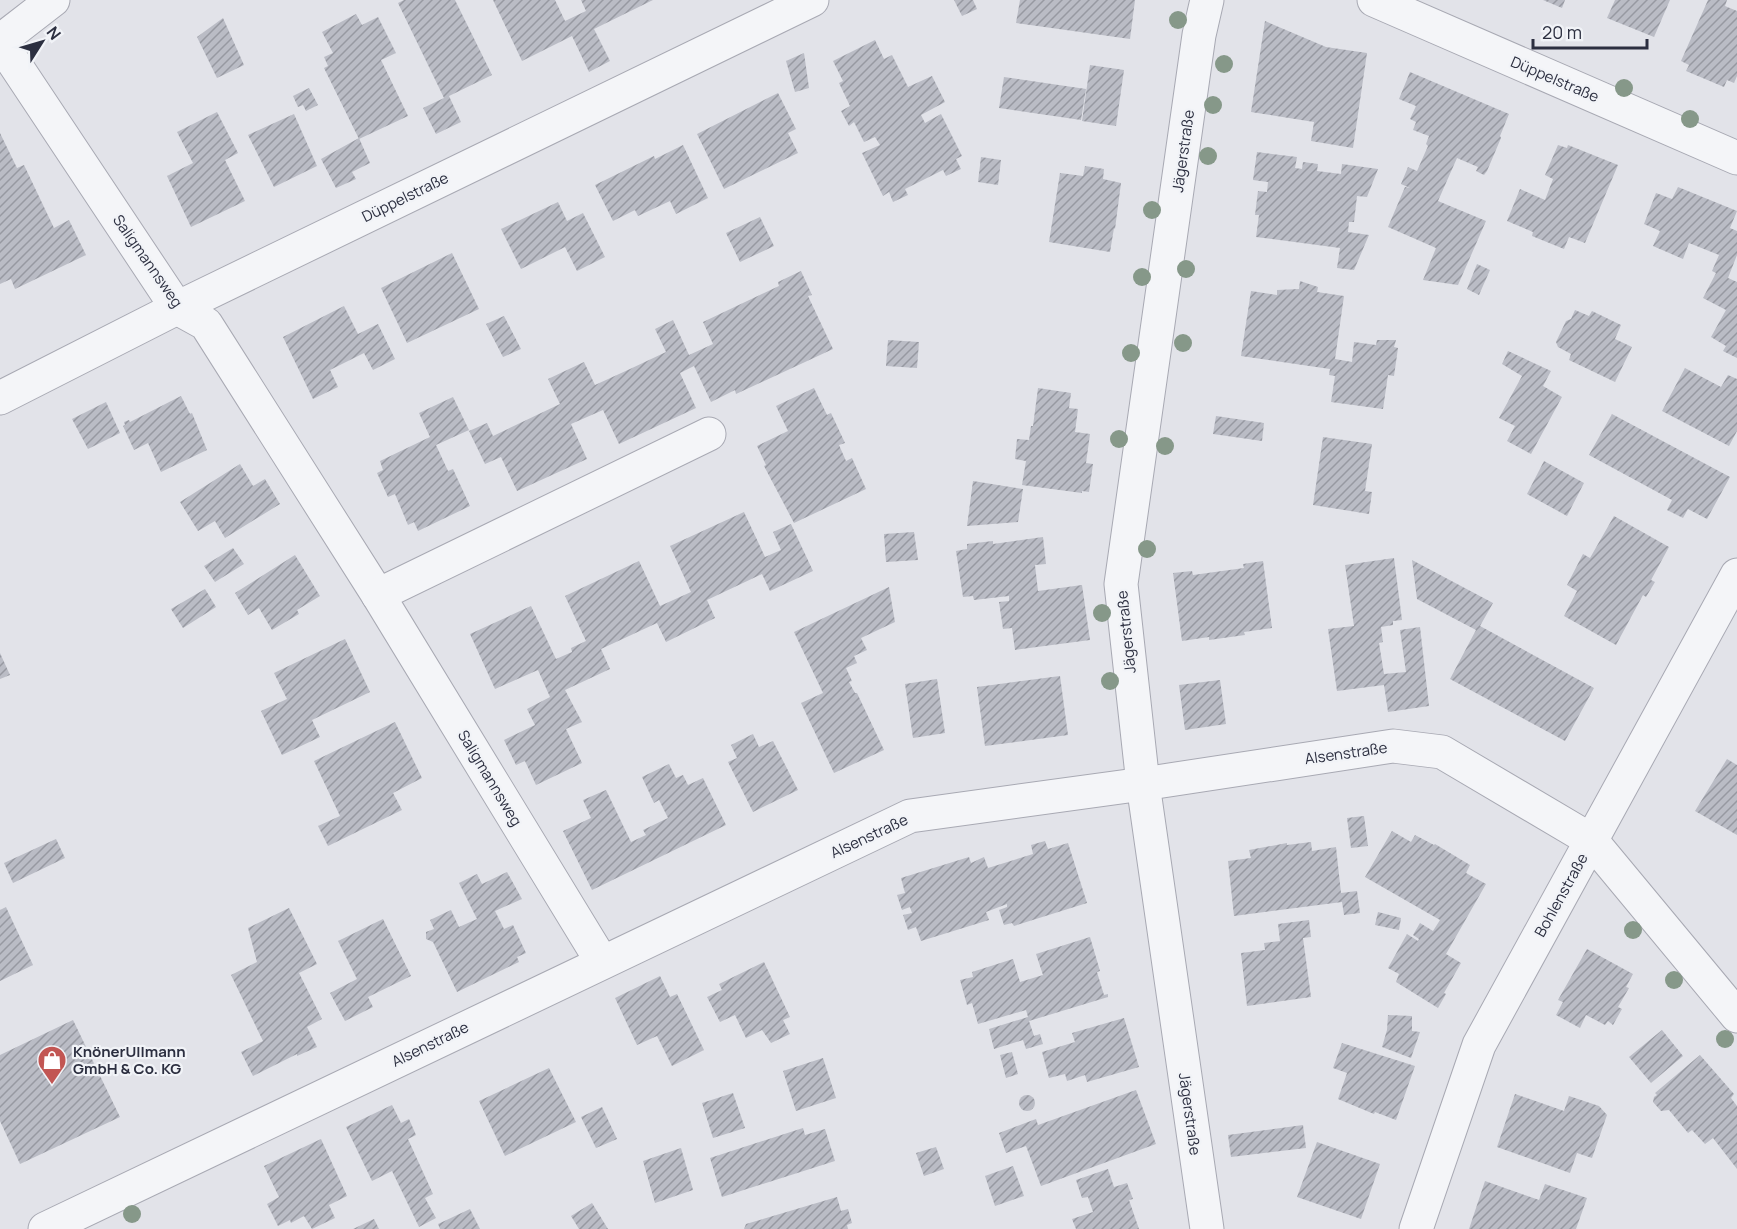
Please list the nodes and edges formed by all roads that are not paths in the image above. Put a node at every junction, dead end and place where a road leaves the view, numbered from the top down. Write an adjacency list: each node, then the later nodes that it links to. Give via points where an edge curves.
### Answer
1 (53, 0): 5 (street, Saligmannsweg)
2 (812, 0): 7 (street, Düppelstraße)
3 (1207, 0): 12 (street, Jägerstraße, via 1121,584)
4 (1374, 0): 6 (street, Düppelstraße)
5 (0, 41): 7 (street, Saligmannsweg)
6 (1737, 158)
7 (177, 308): 8 (street, Düppelstraße); 11 (street, Saligmannsweg, via 206,324)
8 (0, 398)
9 (708, 434): 11 (street)
10 (1737, 575): 13 (street, Bohlenstraße)
11 (378, 595): 14 (street, Saligmannsweg)
12 (1143, 784): 13 (street, Alsenstraße, via 1393,746 1442,752); 14 (street, Alsenstraße, via 910,816); 17 (street, Jägerstraße)
13 (1591, 840): 15 (street, Alsenstraße); 18 (street, Bohlenstraße, via 1479,1045)
14 (602, 962): 16 (street, Alsenstraße)
15 (1737, 1016)
16 (45, 1229)
17 (1207, 1229)
18 (1416, 1229)

